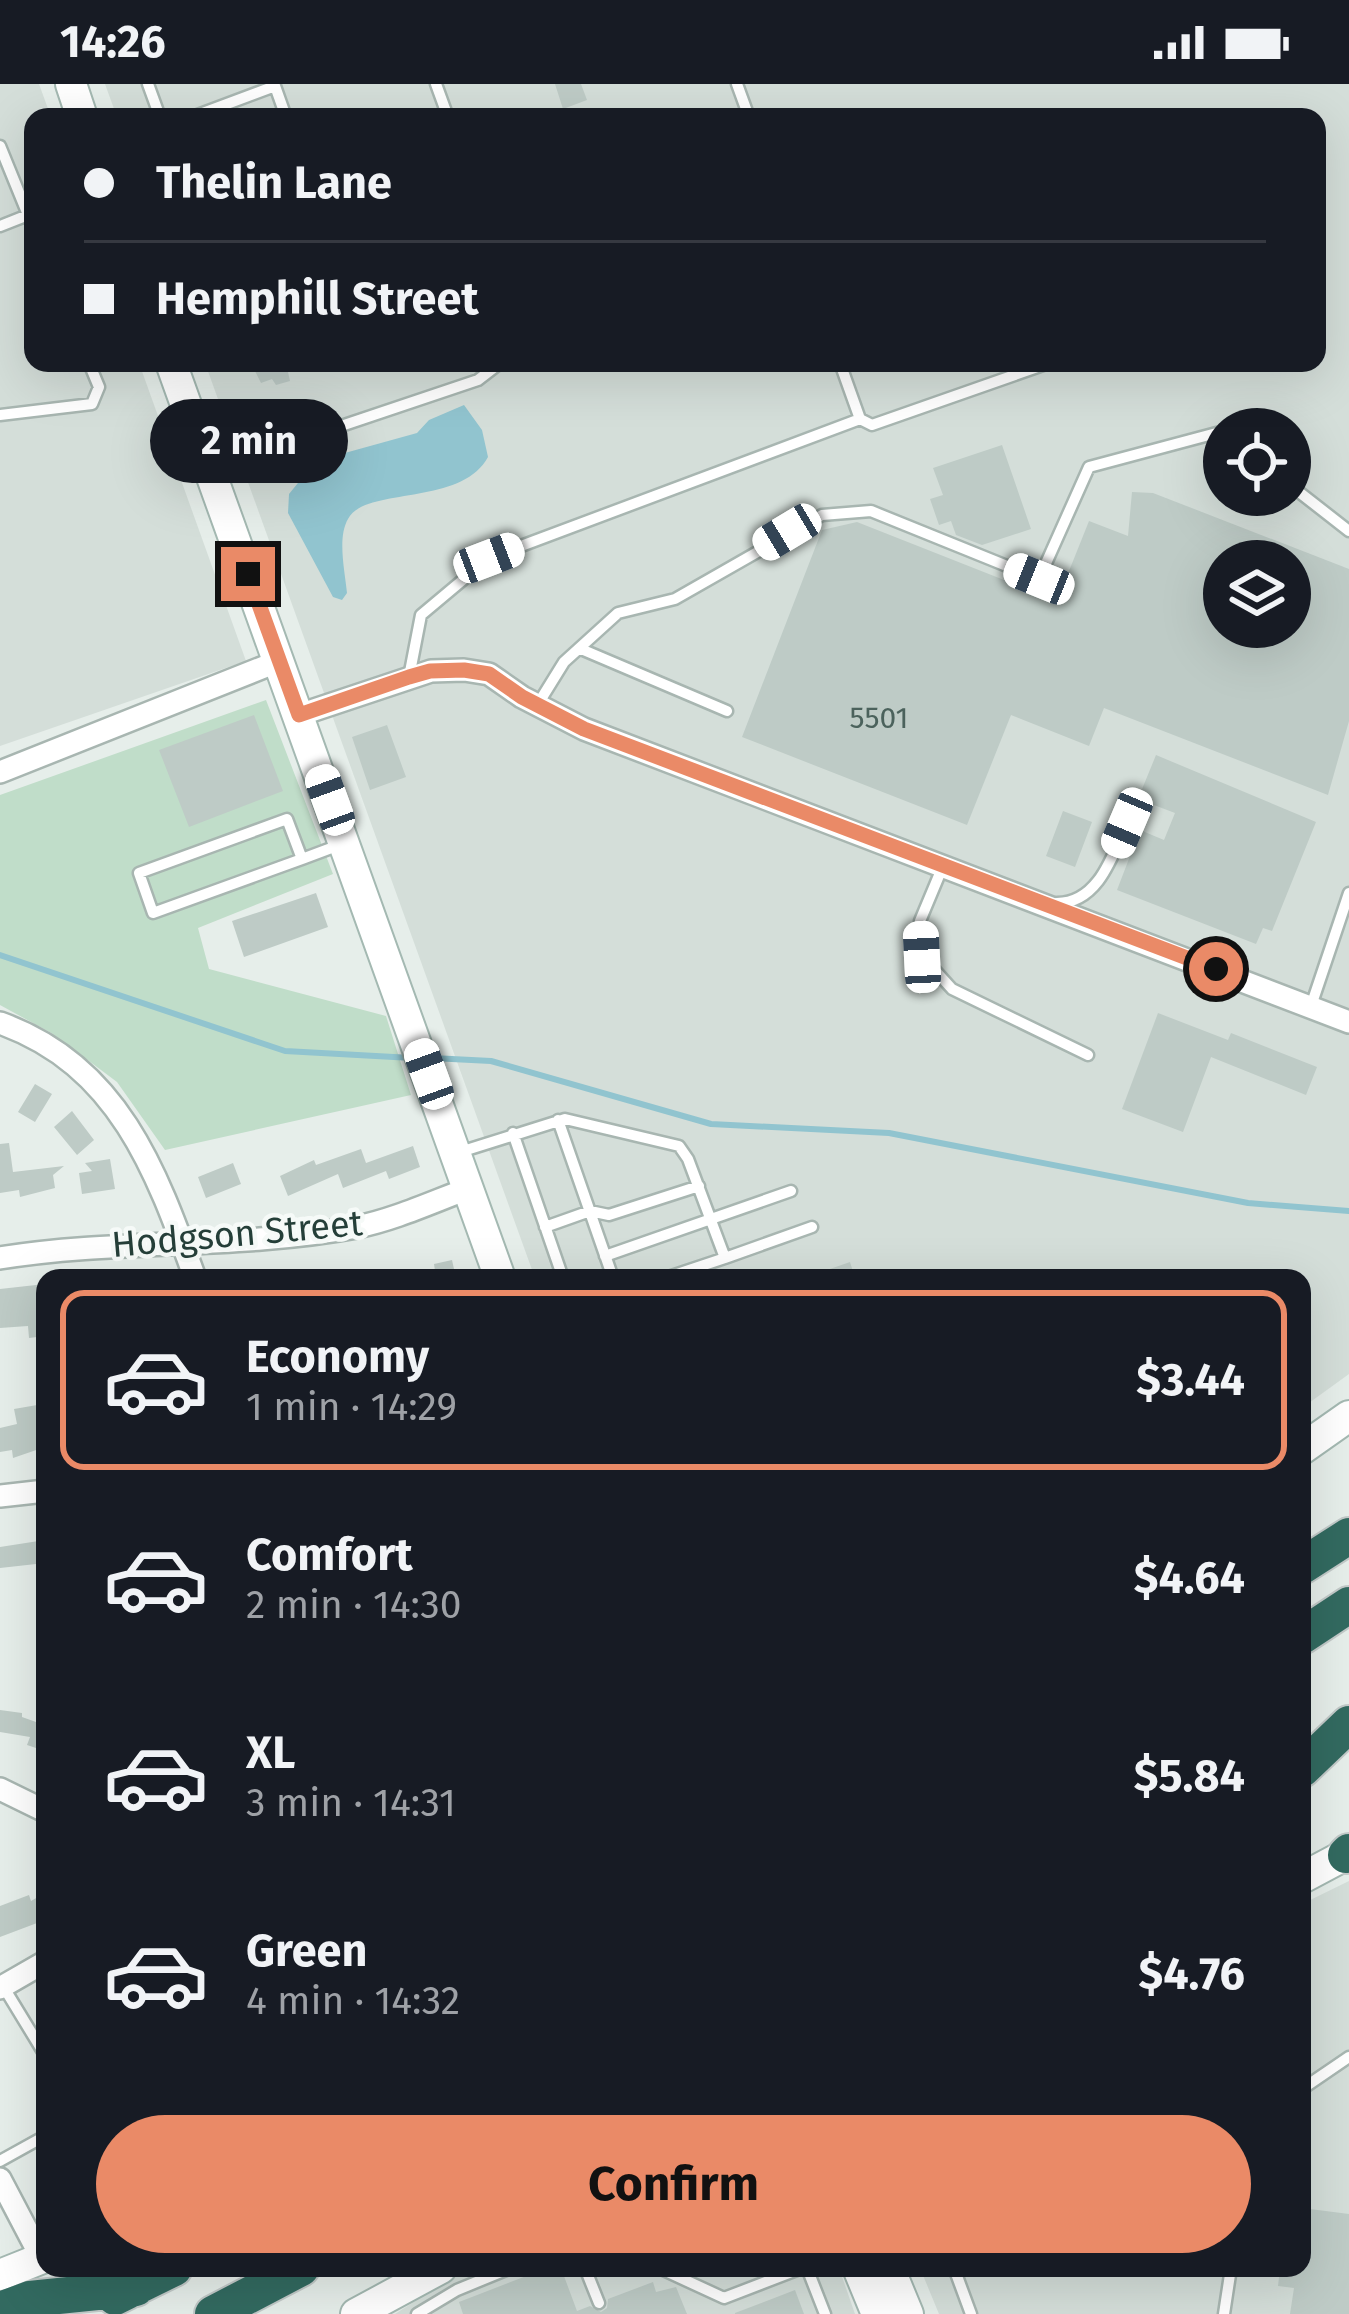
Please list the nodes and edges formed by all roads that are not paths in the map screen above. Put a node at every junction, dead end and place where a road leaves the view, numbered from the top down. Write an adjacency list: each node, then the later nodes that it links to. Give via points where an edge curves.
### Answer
1 (289, 84): 2 (lane)
2 (275, 85): 3 (lane)
3 (215, 108)
4 (0, 146): 5 (lane)
5 (24, 204)
6 (93, 372): 11 (lane, via 99,387 92,404)
7 (174, 372): 14 (main road)
8 (488, 372): 14 (lane)
9 (843, 372): 12 (lane)
10 (1023, 372): 12 (lane, via 872,425)
11 (0, 416)
12 (860, 418): 19 (lane, via 489,558 421,614)
13 (1203, 437): 17 (lane, via 1089,467 1039,579 871,511 822,515 675,599 618,613)
14 (210, 470): 18 (main road)
15 (1311, 501): 16 (lane)
16 (1349, 531)
17 (580, 649): 20 (lane); 21 (lane)
18 (279, 661): 22 (main road); 23 (street)
19 (409, 677): 20 (street, via 489,674); 22 (street)
20 (537, 705): 27 (street)
21 (728, 711)
22 (299, 715): 25 (main road)
23 (0, 772)
24 (1127, 823): 29 (lane, via 1104,877 1079,898)
25 (345, 842): 26 (lane); 36 (main road)
26 (302, 859): 26 (lane, via 287,819 139,873 153,913)
27 (943, 866): 29 (street); 33 (lane, via 920,921 922,957 952,989)
28 (1349, 893): 30 (lane)
29 (1042, 903): 30 (street)
30 (1311, 1006): 31 (street)
31 (1349, 1022)
32 (0, 1023): 44 (street, via 64,1057 109,1097 140,1144)
33 (1088, 1054)
34 (558, 1120): 35 (lane); 37 (lane, via 679,1146); 40 (lane)
35 (513, 1133): 36 (lane); 42 (lane)
36 (457, 1153): 38 (main road)
37 (698, 1186): 40 (lane, via 609,1215); 41 (lane)
38 (470, 1188): 44 (street, Hodgson Street, via 361,1226); 49 (main road)
39 (791, 1191): 41 (lane)
40 (590, 1211): 42 (lane); 45 (lane)
41 (710, 1218): 45 (lane); 47 (lane)
42 (545, 1227): 50 (lane)
43 (812, 1227): 47 (lane)
44 (182, 1244): 46 (street, Hodgson Street); 48 (street)
45 (605, 1256): 51 (lane)
46 (0, 1258)
47 (725, 1258): 52 (lane)
48 (192, 1269)
49 (497, 1269)
50 (560, 1269)
51 (610, 1269)
52 (692, 1269)
53 (1349, 1416): 54 (main road)
54 (1311, 1443)
55 (36, 1492): 56 (street)
56 (0, 1496)
57 (1346, 1535): 58 (highway)
58 (1311, 1560)
59 (1349, 1605): 60 (highway)
60 (1311, 1630)
61 (1349, 1707): 63 (highway)
62 (1349, 1724): 64 (highway)
63 (1311, 1727)
64 (1311, 1760)
65 (0, 1789): 66 (street)
66 (36, 1807)
67 (1348, 1853): 68 (main road)
68 (1311, 1872)
69 (36, 1967): 70 (street)
70 (2, 1987): 71 (lane)
71 (36, 2040)
72 (1349, 2057): 73 (lane)
73 (1311, 2083)
74 (36, 2141): 75 (lane)
75 (0, 2161)
76 (0, 2179): 77 (street)
77 (36, 2245)
78 (36, 2261): 79 (main road)
79 (0, 2275)
80 (157, 2277): 92 (highway)
81 (284, 2277): 96 (highway)
82 (424, 2277): 97 (main road)
83 (489, 2277): 98 (lane)
84 (589, 2277): 93 (lane)
85 (678, 2277): 86 (lane, via 724,2298)
86 (781, 2277)
87 (809, 2277): 99 (lane)
88 (862, 2277): 100 (main road)
89 (893, 2277): 101 (main road)
90 (957, 2277): 102 (lane)
91 (1230, 2277): 103 (lane)
92 (136, 2288): 94 (highway, via 30,2299); 95 (highway)
93 (599, 2303)
94 (0, 2310)
95 (79, 2314)
96 (213, 2314)
97 (356, 2314)
98 (417, 2314)
99 (825, 2314)
100 (877, 2314)
101 (908, 2314)
102 (971, 2314)
103 (1224, 2314)

